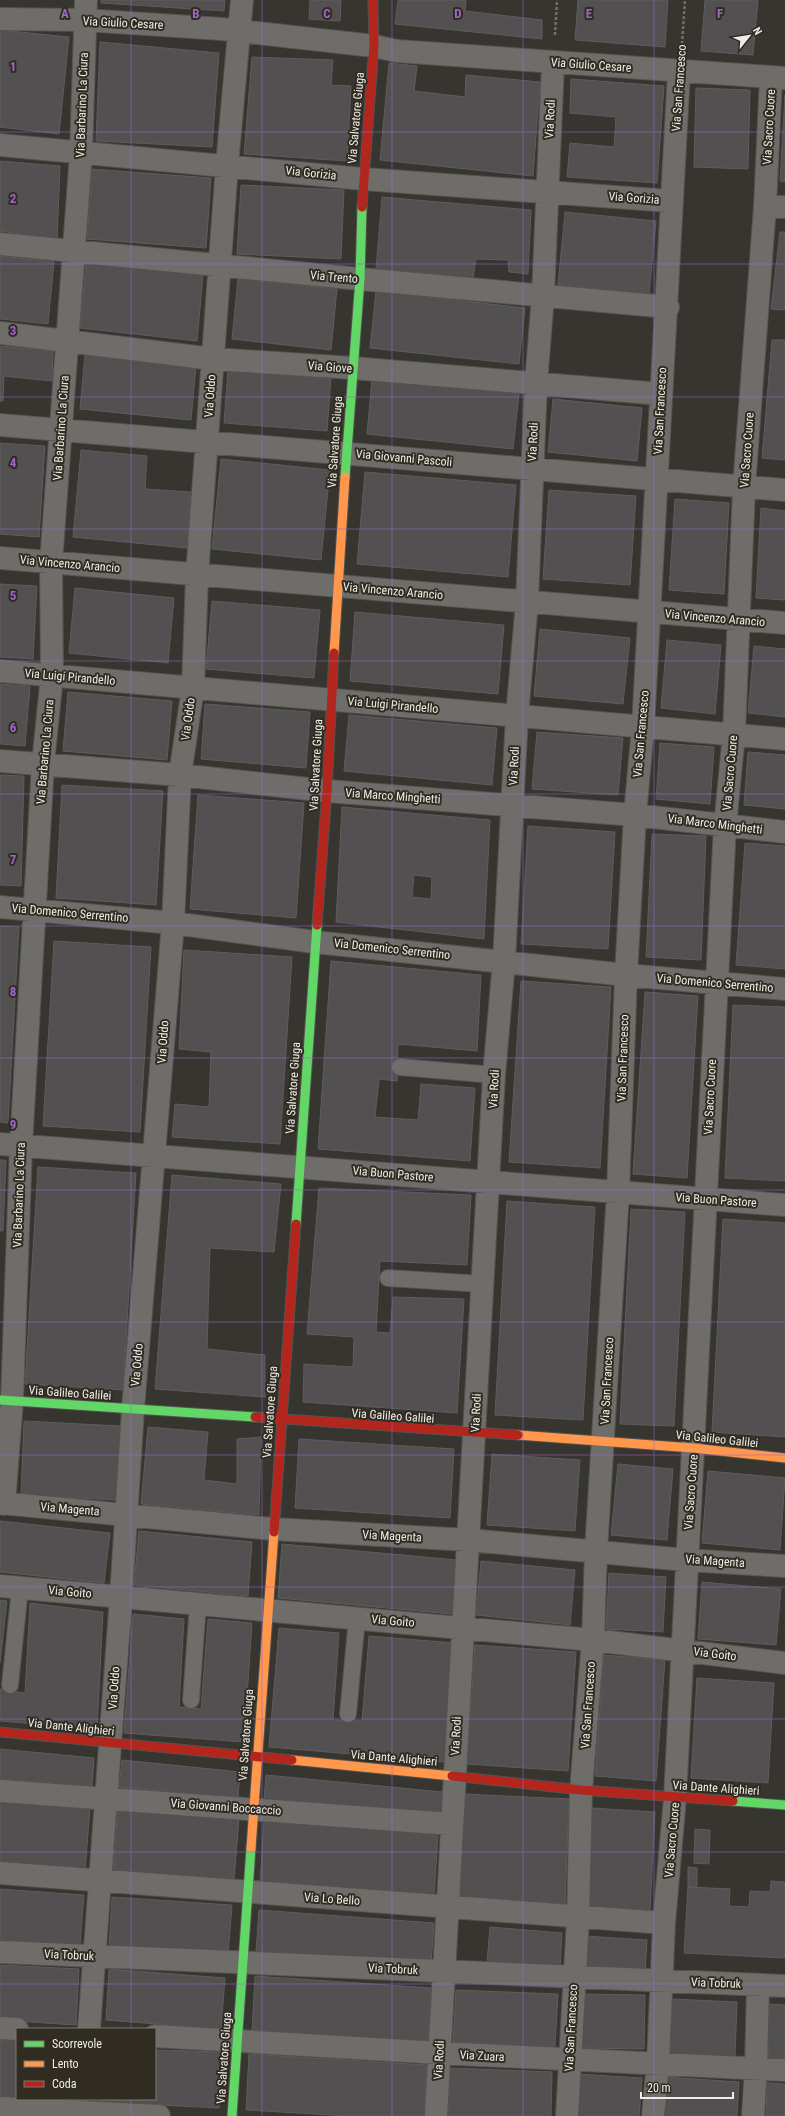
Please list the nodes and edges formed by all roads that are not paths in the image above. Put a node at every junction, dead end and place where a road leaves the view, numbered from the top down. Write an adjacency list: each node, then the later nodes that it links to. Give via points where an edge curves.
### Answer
1 (242, 0): 5 (street, Via Oddo)
2 (374, 0): 6 (street, Via Salvatore Giuga)
3 (85, 10): 4 (street, Via Giulio Cesare); 5 (street, Via Giulio Cesare); 11 (street, Via Barbarino La Ciura)
4 (0, 19)
5 (231, 31): 6 (street, Via Giulio Cesare); 12 (street, Via Oddo, via 237,56)
6 (373, 54): 7 (street, Via Giulio Cesare, via 397,51); 13 (street, Via Salvatore Giuga)
7 (553, 62): 8 (street, Via Giulio Cesare); 14 (street, Via Rodi)
8 (679, 72): 9 (street, Via Giulio Cesare); 15 (street, Via San Francesco)
9 (778, 78): 16 (street, Via Sacro Cuore)
10 (0, 145): 11 (street, Via Gorizia)
11 (81, 153): 12 (street, Via Gorizia); 18 (street, Via Barbarino La Ciura)
12 (227, 165): 13 (street, Via Gorizia); 19 (street, Via Oddo)
13 (363, 178): 14 (street, Via Gorizia); 20 (street, Via Salvatore Giuga)
14 (547, 191): 15 (street, Via Gorizia); 21 (street, Via Rodi)
15 (671, 201): 22 (street, Via San Francesco)
16 (775, 206): 35 (street, Via Sacro Cuore)
17 (0, 244): 18 (street, Via Trento)
18 (74, 250): 19 (street, Via Trento); 24 (street, Via Barbarino La Ciura)
19 (221, 266): 20 (street, Via Trento); 25 (street, Via Oddo)
20 (360, 279): 21 (street, Via Trento); 26 (street, Via Salvatore Giuga)
21 (543, 296): 22 (street, Via Trento); 27 (street, Via Rodi)
22 (668, 306): 28 (street, Via San Francesco)
23 (0, 333): 24 (street, Via Giove)
24 (67, 341): 25 (street, Via Giove); 30 (street, Via Barbarino La Ciura)
25 (213, 359): 26 (street, Via Giove); 31 (street, Via Oddo)
26 (352, 368): 27 (street, Via Giove); 32 (street, Via Salvatore Giuga)
27 (536, 383): 28 (street, Via Giove); 33 (street, Via Rodi)
28 (661, 394): 34 (street, Via San Francesco)
29 (0, 425): 30 (street, Via Giovanni Pascoli)
30 (62, 430): 31 (street, Via Giovanni Pascoli); 38 (street, Via Barbarino La Ciura)
31 (207, 442): 32 (street, Via Giovanni Pascoli); 39 (street, Via Oddo)
32 (346, 454): 33 (street, Via Giovanni Pascoli); 40 (street, Via Salvatore Giuga)
33 (532, 469): 34 (street, Via Giovanni Pascoli); 41 (street, Via Rodi)
34 (656, 480): 35 (street, Via Giovanni Pascoli); 42 (street, Via San Francesco)
35 (744, 487): 36 (street, Via Giovanni Pascoli); 43 (street, Via Sacro Cuore)
36 (785, 490)
37 (0, 558): 38 (street, Via Vincenzo Arancio)
38 (51, 563): 39 (street, Via Vincenzo Arancio); 46 (street, Via Barbarino La Ciura)
39 (197, 575): 40 (street, Via Vincenzo Arancio); 47 (street, Via Oddo)
40 (337, 586): 41 (street, Via Vincenzo Arancio); 48 (street, Via Salvatore Giuga)
41 (526, 602): 42 (street, Via Vincenzo Arancio); 49 (street, Via Rodi)
42 (650, 612): 43 (street, Via Vincenzo Arancio); 50 (street, Via San Francesco)
43 (740, 620): 44 (street, Via Vincenzo Arancio); 51 (street, Via Sacro Cuore)
44 (785, 623)
45 (0, 671): 46 (street, Via Luigi Pirandello)
46 (52, 675): 47 (street, Via Luigi Pirandello); 54 (street, Via Barbarino La Ciura)
47 (193, 688): 48 (street, Via Luigi Pirandello); 55 (street, Via Oddo)
48 (332, 699): 49 (street, Via Luigi Pirandello); 56 (street, Via Salvatore Giuga)
49 (517, 716): 50 (street, Via Luigi Pirandello); 57 (street, Via Rodi)
50 (643, 727): 51 (street, Via Luigi Pirandello); 58 (street, Via San Francesco)
51 (734, 734): 52 (street, Via Luigi Pirandello); 59 (street, Via Sacro Cuore)
52 (785, 739)
53 (0, 761): 54 (street, Via Marco Minghetti)
54 (43, 764): 55 (street, Via Marco Minghetti); 62 (street, Via Barbarino La Ciura)
55 (180, 775): 56 (street, Via Marco Minghetti); 63 (street, Via Oddo)
56 (327, 790): 57 (street, Via Marco Minghetti); 64 (street, Via Salvatore Giuga)
57 (512, 805): 58 (street, Via Marco Minghetti); 65 (street, Via Rodi)
58 (635, 815): 59 (street, Via Marco Minghetti); 66 (street, Via San Francesco)
59 (725, 826): 60 (street, Via Marco Minghetti); 67 (street, Via Sacro Cuore)
60 (785, 832)
61 (0, 907): 62 (street, Via Domenico Serrentino)
62 (34, 910): 63 (street, Via Domenico Serrentino); 71 (street, Via Barbarino La Ciura)
63 (173, 923): 64 (street, Via Domenico Serrentino); 72 (street, Via Oddo)
64 (315, 942): 65 (street, Via Domenico Serrentino); 73 (street, Via Salvatore Giuga)
65 (504, 961): 66 (street, Via Domenico Serrentino); 70 (street, Via Rodi)
66 (626, 975): 67 (street, Via Domenico Serrentino); 75 (street, Via San Francesco)
67 (717, 984): 68 (street, Via Domenico Serrentino); 76 (street, Via Sacro Cuore)
68 (785, 989)
69 (400, 1067): 70 (lane)
70 (494, 1075): 74 (street, Via Rodi)
71 (11, 1145): 72 (street, Via Buon Pastore); 80 (street, Via Barbarino La Ciura)
72 (155, 1156): 73 (street, Via Buon Pastore); 81 (street, Via Oddo)
73 (299, 1166): 74 (street, Via Buon Pastore); 82 (street, Via Salvatore Giuga)
74 (489, 1182): 75 (street, Via Buon Pastore); 79 (street, Via Rodi)
75 (618, 1192): 76 (street, Via Buon Pastore); 84 (street, Via San Francesco)
76 (704, 1199): 77 (street, Via Buon Pastore); 85 (street, Via Sacro Cuore)
77 (785, 1205)
78 (388, 1278): 79 (lane)
79 (482, 1284): 83 (street, Via Rodi)
80 (6, 1400): 81 (street, Via Galileo Galilei); 87 (street, Via Barbarino La Ciura)
81 (133, 1409): 82 (street, Via Galileo Galilei); 88 (street, Via Oddo)
82 (281, 1420): 83 (street, Via Galileo Galilei); 89 (street, Via Salvatore Giuga)
83 (474, 1433): 84 (street, Via Galileo Galilei); 90 (street, Via Rodi)
84 (603, 1441): 85 (street, Via Galileo Galilei); 91 (street, Via San Francesco)
85 (693, 1448): 86 (street, Via Galileo Galilei); 92 (street, Via Sacro Cuore)
86 (785, 1458)
87 (2, 1504): 88 (street, Via Magenta)
88 (127, 1514): 89 (street, Via Magenta); 95 (street, Via Oddo)
89 (273, 1529): 90 (street, Via Magenta); 97 (street, Via Salvatore Giuga)
90 (469, 1540): 91 (street, Via Magenta); 99 (street, Via Rodi)
91 (596, 1551): 92 (street, Via Magenta); 100 (street, Via San Francesco)
92 (686, 1560): 93 (street, Via Magenta); 101 (street, Via Sacro Cuore)
93 (785, 1566)
94 (10, 1587): 95 (street, Via Goito); 103 (lane)
95 (121, 1597): 96 (street, Via Goito); 107 (street, Via Oddo)
96 (198, 1604): 97 (street, Via Goito); 104 (lane)
97 (267, 1610): 98 (street, Via Goito); 108 (street, Via Salvatore Giuga)
98 (357, 1618): 99 (street, Via Goito); 105 (lane)
99 (463, 1628): 100 (street, Via Goito); 109 (street, Via Rodi)
100 (593, 1640): 101 (street, Via Goito); 110 (street, Via San Francesco)
101 (683, 1650): 102 (street, Via Goito); 113 (street, Via Sacro Cuore)
102 (785, 1663)
103 (10, 1685)
104 (191, 1700)
105 (348, 1714)
106 (0, 1732): 107 (street, Via Dante Alighieri)
107 (110, 1744): 108 (street, Via Dante Alighieri); 112 (street, Via Oddo)
108 (257, 1757): 109 (street, Via Dante Alighieri); 115 (street, Via Salvatore Giuga)
109 (454, 1776): 110 (street, Via Dante Alighieri); 116 (street, Via Rodi)
110 (581, 1790): 113 (street, Via Dante Alighieri); 121 (street, Via San Francesco)
111 (0, 1791): 112 (street, Via Giovanni Boccaccio)
112 (106, 1798): 115 (street, Via Giovanni Boccaccio); 118 (street, Via Oddo)
113 (675, 1798): 114 (street, Via Dante Alighieri); 122 (street, Via Sacro Cuore)
114 (785, 1804)
115 (253, 1809): 116 (street, Via Giovanni Boccaccio); 119 (street, Via Salvatore Giuga)
116 (451, 1824): 120 (street, Via Rodi)
117 (0, 1873): 118 (street, Via Lo Bello)
118 (100, 1881): 119 (street, Via Lo Bello); 124 (street, Via Oddo)
119 (248, 1892): 120 (street, Via Lo Bello); 125 (street, Via Salvatore Giuga)
120 (447, 1908): 121 (street, Via Lo Bello); 126 (street, Via Rodi)
121 (578, 1918): 122 (street, Via Lo Bello); 127 (street, Via San Francesco)
122 (664, 1923): 128 (street, Via Sacro Cuore)
123 (0, 1952): 124 (street, Via Tobruk)
124 (94, 1956): 125 (street, Via Tobruk); 132 (street, Via Oddo)
125 (243, 1962): 126 (street, Via Tobruk); 135 (street, Via Salvatore Giuga)
126 (443, 1971): 127 (street, Via Tobruk); 136 (street, Via Rodi)
127 (574, 1977): 128 (street, Via Tobruk); 137 (street, Via San Francesco)
128 (662, 1981): 129 (street, Via Tobruk); 138 (street, Via Sacro Cuore)
129 (758, 1985): 130 (street, Via Tobruk); 139 (street)
130 (785, 1986)
131 (0, 2028): 133 (street)
132 (89, 2028)
133 (16, 2029)
134 (156, 2036): 135 (street, Via Zuara)
135 (237, 2040): 136 (street, Via Zuara); 144 (street, Via Salvatore Giuga)
136 (440, 2053): 137 (street, Via Zuara); 145 (street, Via Rodi)
137 (569, 2060): 138 (street, Via Zuara); 146 (street, Via San Francesco)
138 (658, 2063): 139 (street, Via Zuara); 147 (street, Via Sacro Cuore)
139 (756, 2068): 140 (street, Via Zuara); 148 (street)
140 (785, 2070)
141 (0, 2108): 142 (street)
142 (83, 2109): 143 (street)
143 (159, 2116)
144 (232, 2116)
145 (436, 2116)
146 (567, 2116)
147 (653, 2116)
148 (753, 2116)

